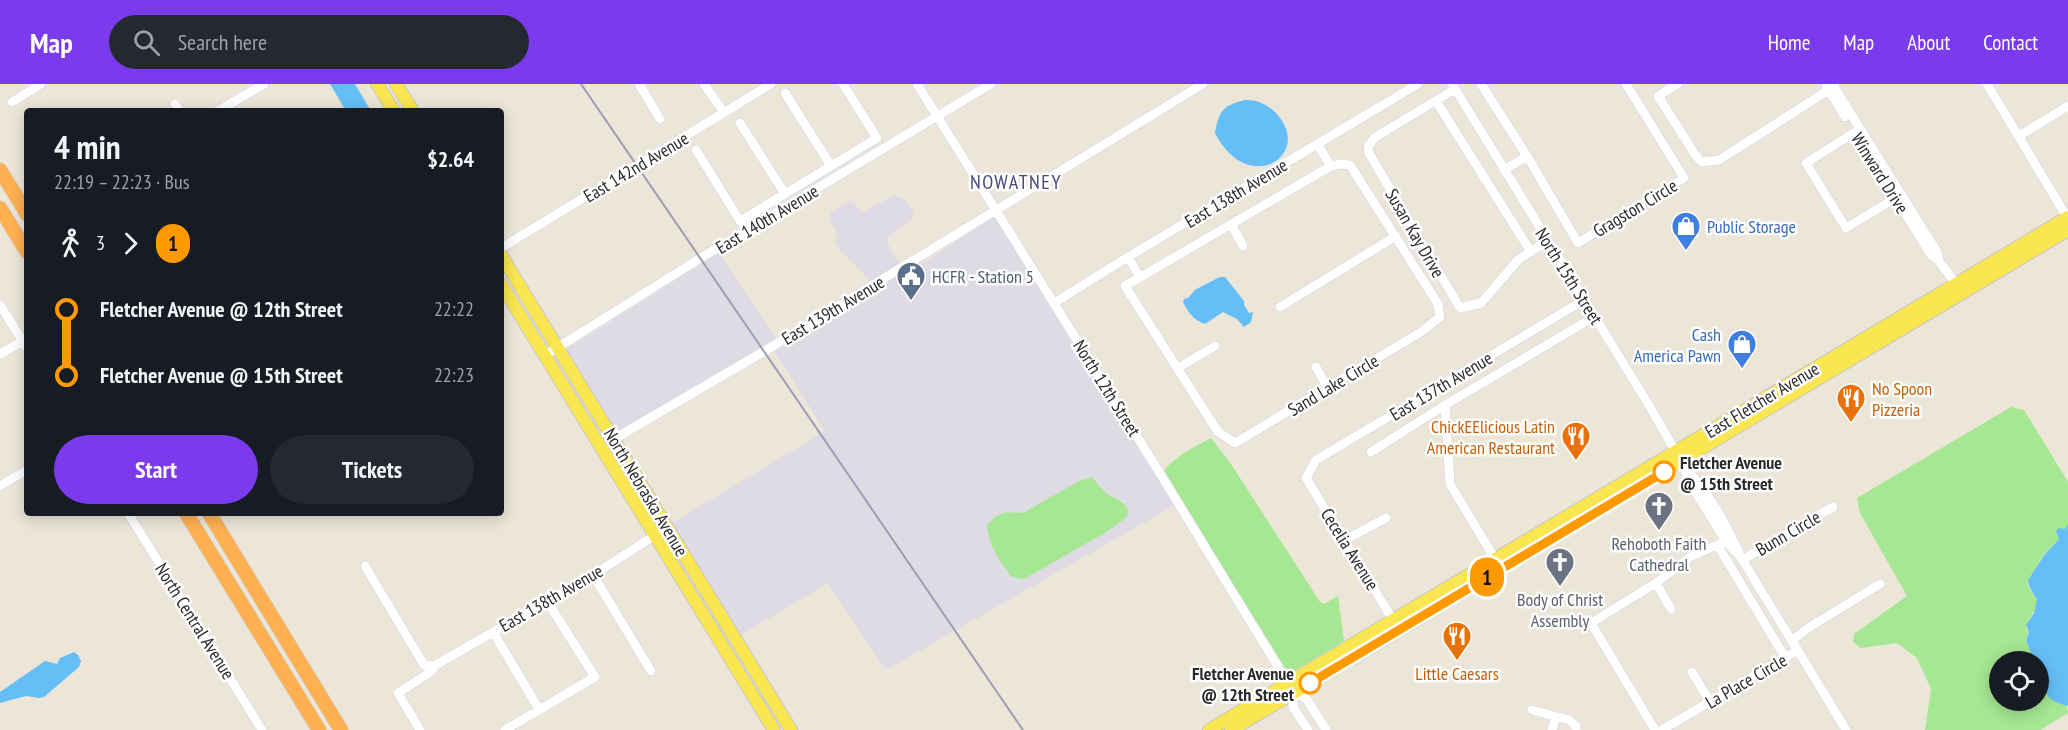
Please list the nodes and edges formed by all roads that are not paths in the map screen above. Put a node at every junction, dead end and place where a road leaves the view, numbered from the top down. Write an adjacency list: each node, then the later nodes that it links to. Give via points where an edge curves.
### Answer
1 (41, 84): 21 (street)
2 (264, 84): 23 (street)
3 (377, 84): 24 (main road)
4 (396, 84): 25 (main road)
5 (639, 84): 28 (street)
6 (704, 84): 26 (street)
7 (771, 84): 26 (street, East 142nd Avenue)
8 (843, 84): 35 (street, via 877,138)
9 (917, 84): 27 (street, North 12th Street)
10 (992, 84): 27 (street, East 140th Avenue)
11 (1203, 84): 44 (street, East 139th Avenue)
12 (1418, 84): 32 (street, East 138th Avenue)
13 (1481, 84): 34 (street, Gragston Circle)
14 (1626, 84): 34 (street, Gragston Circle, via 1684,178 1578,243)
15 (1678, 84): 18 (street, via 1658,96 1702,162 1719,160)
16 (1987, 84): 31 (street)
17 (1454, 86): 20 (street, Susan Kay Drive); 38 (street, North 15th Street)
18 (1831, 86): 30 (street, Winward Drive)
19 (785, 93): 35 (street)
20 (1436, 101): 55 (street); 55 (street, Susan Kay Drive, via 1374,138 1368,147 1460,308 1481,303)
21 (12, 102)
22 (2068, 106): 31 (street)
23 (223, 108)
24 (392, 108)
25 (411, 108)
26 (724, 113): 52 (street, East 142nd Avenue)
27 (937, 117): 44 (street, North 12th Street); 48 (street, East 140th Avenue)
28 (660, 119)
29 (740, 123): 39 (street)
30 (1858, 130): 40 (street, Winward Drive); 40 (street, via 1806,162 1846,228)
31 (2019, 136): 45 (street)
32 (1317, 144): 36 (street); 56 (street, East 138th Avenue)
33 (696, 150): 46 (street)
34 (1527, 156): 38 (street)
35 (831, 166): 39 (street)
36 (1330, 166): 47 (street); 50 (street, Sand Lake Circle, via 1350,165)
37 (0, 170): 42 (highway)
38 (1504, 170): 51 (street, North 15th Street)
39 (785, 194): 43 (street)
40 (1898, 196): 59 (street, Winward Drive, via 1940,261)
41 (0, 208): 54 (highway)
42 (24, 209)
43 (756, 211): 46 (street); 48 (street)
44 (997, 211): 62 (street, North 12th Street); 78 (street, East 139th Avenue)
45 (2068, 218): 59 (main road, East Fletcher Avenue)
46 (740, 221): 48 (street)
47 (1231, 224): 53 (street); 58 (street)
48 (753, 228): 69 (street, East 140th Avenue)
49 (2068, 230): 59 (main road, East Fletcher Avenue)
50 (1396, 236): 64 (street); 76 (street, Sand Lake Circle, via 1438,304 1440,317 1422,332)
51 (1547, 241): 55 (street, Susan Kay Drive); 61 (street, North 15th Street)
52 (504, 246)
53 (1243, 246)
54 (24, 247)
55 (1531, 252)
56 (1128, 257): 58 (street); 62 (street, East 138th Avenue)
57 (504, 260): 69 (main road, North Nebraska Avenue)
58 (1140, 277): 75 (street, Sand Lake Circle, via 1125,286)
59 (1962, 287): 80 (main road, East Fletcher Avenue)
60 (504, 290): 71 (main road, North Nebraska Avenue)
61 (1584, 300): 65 (street, North 15th Street); 82 (street, East 137th Avenue, via 1316,460)
62 (1054, 303): 113 (street, North 12th Street)
63 (0, 305): 66 (street)
64 (1280, 307)
65 (1594, 317): 77 (street); 80 (street, North 15th Street)
66 (24, 342)
67 (24, 344): 70 (street)
68 (1215, 346): 75 (street)
69 (558, 348): 71 (street, East 140th Avenue); 72 (main road, North Nebraska Avenue)
70 (0, 354)
71 (544, 356): 74 (main road, North Nebraska Avenue)
72 (565, 360): 74 (main road); 78 (main road, North Nebraska Avenue)
73 (1316, 367): 76 (street)
74 (552, 368): 90 (main road, North Nebraska Avenue)
75 (1178, 368): 76 (street, Sand Lake Circle, via 1218,432 1235,443)
76 (1327, 387)
77 (1445, 405): 79 (street); 94 (street, via 1450,484)
78 (614, 439): 89 (main road, North Nebraska Avenue)
79 (1371, 452)
80 (1681, 461): 92 (street, North 15th Street); 93 (street, North 15th Street, via 1697,481); 94 (main road, East Fletcher Avenue)
81 (24, 472): 83 (street)
82 (1306, 478): 91 (street, Cecelia Avenue)
83 (0, 486)
84 (1833, 507): 93 (street, Bunn Circle)
85 (130, 516): 118 (street, North Central Avenue)
86 (188, 516): 119 (highway)
87 (211, 516): 120 (highway)
88 (1386, 518): 91 (street)
89 (668, 527): 90 (street, East 138th Avenue); 106 (main road, North Nebraska Avenue)
90 (654, 536): 96 (street, East 138th Avenue); 97 (main road, North Nebraska Avenue)
91 (1345, 540): 102 (street, Cecelia Avenue)
92 (1722, 544): 93 (street, North 15th Street); 98 (street, via 1690,557); 107 (street)
93 (1740, 557): 104 (street, North 15th Street)
94 (1498, 563): 102 (main road, East Fletcher Avenue); 109 (main road, East Fletcher Avenue)
95 (365, 566): 108 (street, via 424,665)
96 (592, 575): 100 (street, East 138th Avenue); 110 (street)
97 (682, 580): 106 (main road, via 716,619 730,643); 112 (main road, North Nebraska Avenue)
98 (1656, 583): 101 (street); 131 (street, via 1591,623)
99 (1880, 584): 104 (street)
100 (548, 601): 103 (street, East 138th Avenue); 115 (street, via 595,676)
101 (1671, 609)
102 (1394, 620): 109 (main road, via 1377,637 1350,653); 113 (main road, East Fletcher Avenue)
103 (493, 632): 108 (street, East 138th Avenue); 115 (street)
104 (1793, 640): 105 (street, North 15th Street)
105 (1798, 650): 107 (street, La Place Circle); 133 (street, North 15th Street)
106 (744, 651): 124 (main road, North Nebraska Avenue)
107 (1785, 657): 114 (street, La Place Circle)
108 (434, 666): 121 (street, East 138th Avenue, via 432,672 398,693)
109 (1336, 669): 113 (main road, East Fletcher Avenue)
110 (651, 671)
111 (1692, 672): 114 (street)
112 (742, 679): 123 (main road, North Nebraska Avenue); 124 (main road, via 752,680)
113 (1290, 688): 125 (main road, East Fletcher Avenue); 126 (main road, East Fletcher Avenue); 127 (street, via 1293,707); 128 (street, via 1306,698)
114 (1710, 702): 132 (street, La Place Circle)
115 (539, 709): 122 (street)
116 (1532, 710): 117 (street)
117 (1556, 717): 129 (street); 130 (street, via 1569,720)
118 (262, 730)
119 (318, 730)
120 (341, 730)
121 (420, 730)
122 (505, 730)
123 (774, 730)
124 (790, 730)
125 (1209, 730)
126 (1230, 730)
127 (1308, 730)
128 (1326, 730)
129 (1552, 730)
130 (1576, 730)
131 (1655, 730)
132 (1662, 730)
133 (1845, 730)

